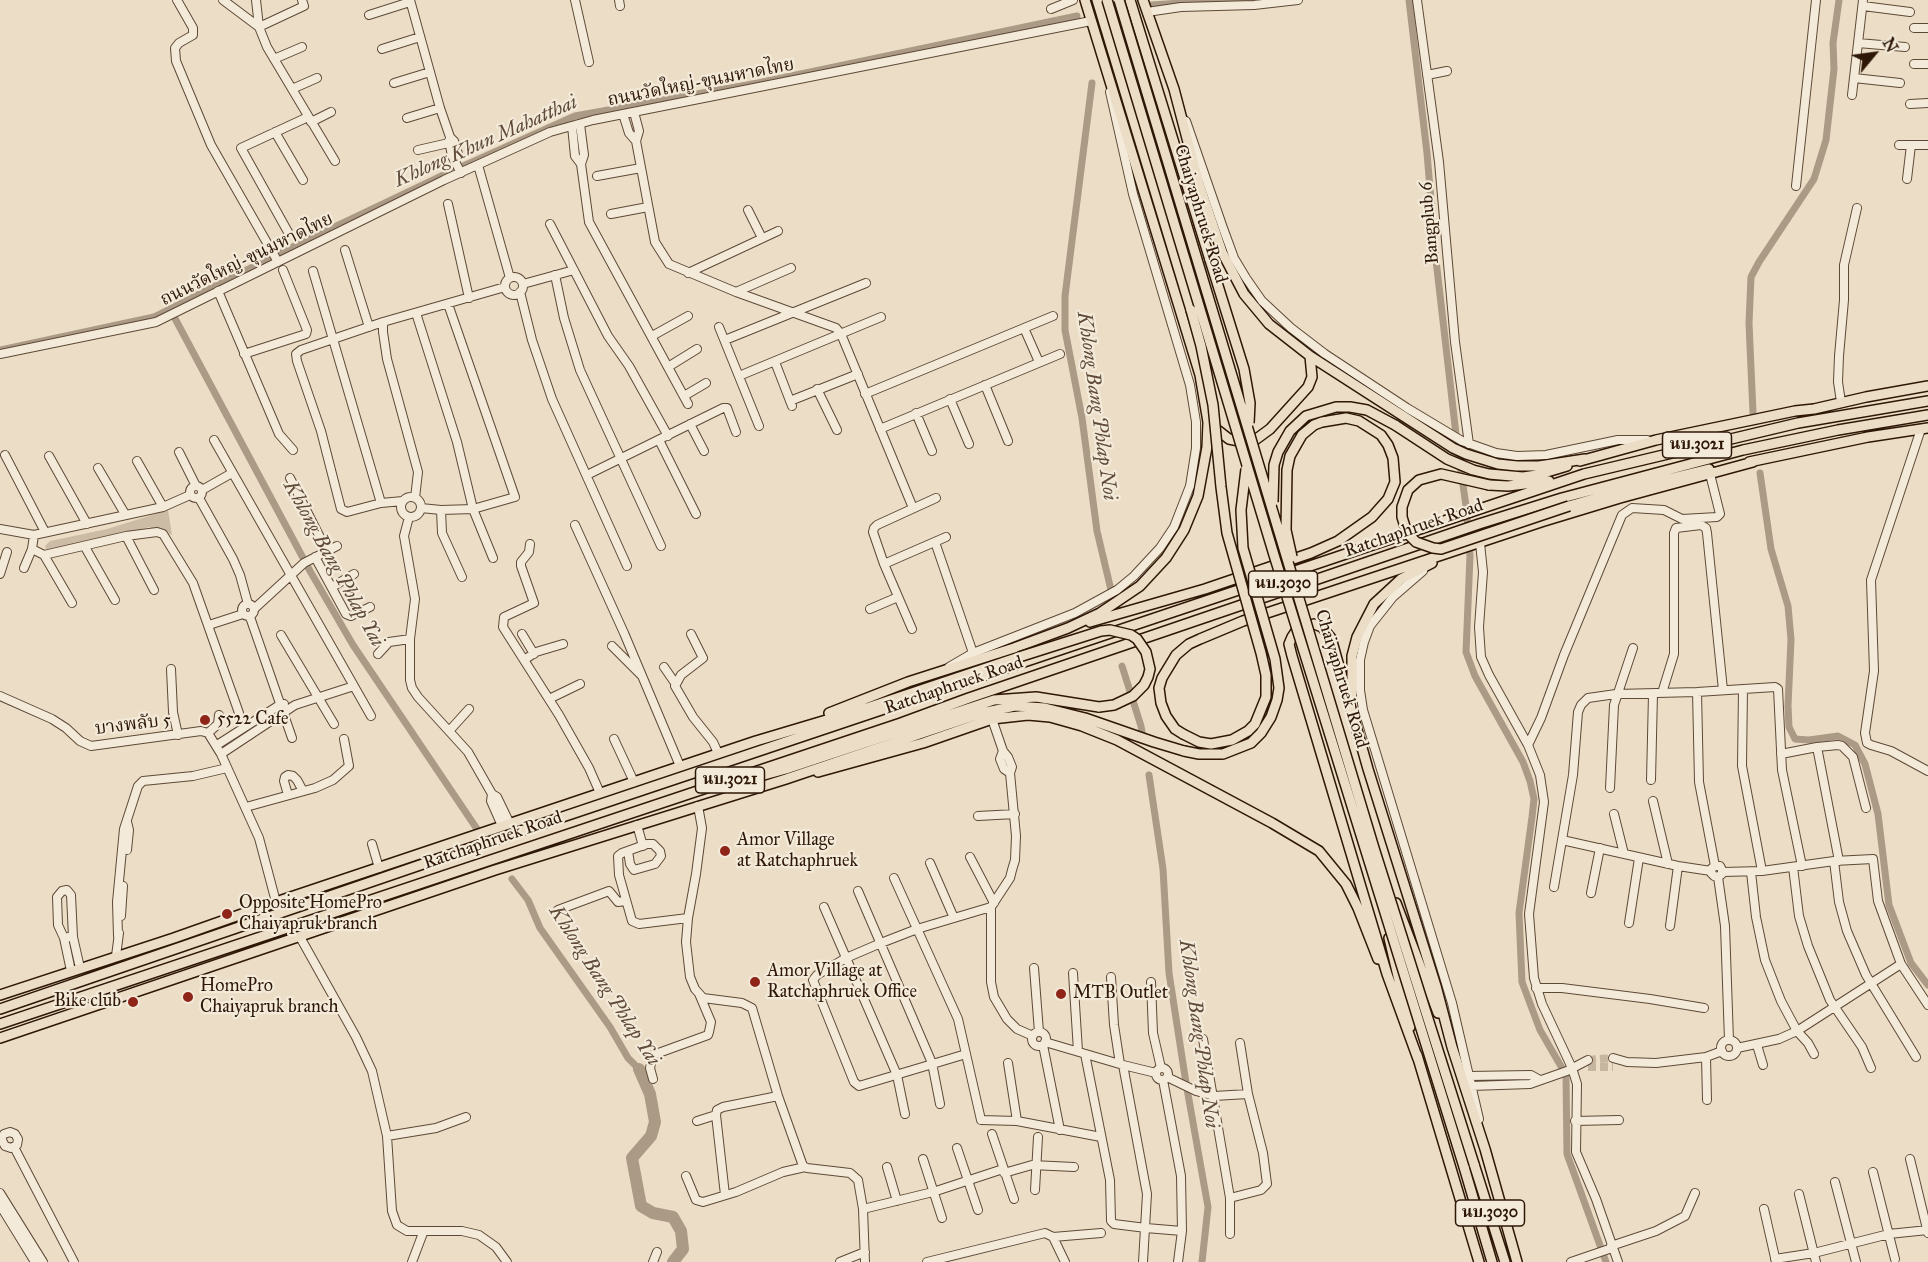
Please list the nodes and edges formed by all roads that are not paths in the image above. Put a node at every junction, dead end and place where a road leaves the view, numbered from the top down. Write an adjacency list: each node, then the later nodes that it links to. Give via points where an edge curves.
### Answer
1 (177, 0): 81 (street, via 194,28 193,35 175,48 176,61 211,145)
2 (223, 0): 24 (street)
3 (256, 0): 24 (street)
4 (302, 0): 24 (street, via 304,6)
5 (575, 0): 33 (street)
6 (1073, 0): 19 (street)
7 (1085, 0): 23 (main road)
8 (1096, 0): 196 (main road, bridge, via 1201,346 1214,405 1227,533 1262,653 1266,675 1266,697 1255,724 1232,740 1199,742 1175,729 1166,716 1161,704 1162,678 1176,655 1189,644 1243,621)
9 (1107, 0): 455 (main road, Chaiyaphruek Road / นบ.3030, bridge)
10 (1119, 0): 456 (main road, Chaiyaphruek Road / นบ.3030, bridge, via 1374,848)
11 (1130, 0): 273 (main road, bridge, via 1248,386 1249,438 1241,528 1247,564 1275,659 1278,688 1271,717 1251,743 1223,754 1198,754 1064,712 1015,706 942,725)
12 (1143, 0): 20 (main road)
13 (1298, 0): 17 (street)
14 (1417, 0): 39 (street, Bangplub 6)
15 (1816, 0): 70 (street)
16 (410, 1): 22 (street); 27 (street)
17 (1235, 3): 20 (street)
18 (1863, 3): 21 (street); 28 (street)
19 (1051, 9)
20 (1147, 12): 45 (main road)
21 (1910, 12)
22 (369, 15)
23 (1091, 21): 38 (main road); 51 (street, ถนนวัดใหญ่-ขุนมหาดไทย)
24 (259, 27): 32 (street)
25 (1914, 28): 26 (street)
26 (1928, 28)
27 (420, 37): 31 (street); 37 (street)
28 (1858, 43): 30 (street); 41 (street)
29 (302, 46): 32 (street)
30 (1905, 47)
31 (381, 49)
32 (274, 59): 44 (street)
33 (589, 62)
34 (1914, 64): 35 (street)
35 (1928, 64)
36 (1447, 71): 39 (street)
37 (430, 72): 42 (street); 49 (street)
38 (1106, 73): 134 (main road, via 1200,375); 227 (street, via 1133,194 1190,385 1196,448 1190,486 1174,527 1149,561 1126,583 1075,613)
39 (1427, 75): 147 (street, Bangplub 6)
40 (317, 78): 44 (street)
41 (1854, 78): 43 (street); 46 (street)
42 (394, 83)
43 (1900, 83)
44 (292, 89): 54 (street)
45 (1174, 89): 113 (main road, via 1199,184 1234,278 1269,324); 147 (street, via 1234,258 1262,301 1325,354)
46 (1852, 95)
47 (1928, 103): 48 (street)
48 (1910, 104)
49 (440, 108): 53 (street); 57 (street)
50 (331, 112): 54 (street)
51 (634, 112): 52 (street, ถนนวัดใหญ่-ขุนมหาดไทย); 58 (street, via 639,131)
52 (623, 114): 55 (street, ถนนวัดใหญ่-ขุนมหาดไทย); 58 (street)
53 (407, 118)
54 (310, 119): 56 (street); 63 (street)
55 (576, 125): 64 (street, ถนนวัดใหญ่-ขุนมหาดไทย, via 550,132); 106 (street, via 584,155 581,164 589,222)
56 (275, 132): 69 (street); 78 (street, via 241,148)
57 (451, 140): 62 (street); 65 (street, via 458,154)
58 (636, 141): 66 (street)
59 (1899, 145): 60 (street)
60 (1911, 145): 61 (street); 68 (street)
61 (1928, 145)
62 (418, 150)
63 (335, 160)
64 (478, 165): 65 (street, ถนนวัดใหญ่-ขุนมหาดไทย); 88 (street)
65 (458, 166): 81 (street, ถนนวัดใหญ่-ขุนมหาดไทย)
66 (641, 168): 67 (street); 72 (street)
67 (597, 176)
68 (1907, 179)
69 (303, 180)
70 (1796, 186)
71 (448, 204): 94 (street)
72 (648, 207): 75 (street); 86 (street, via 655,242 669,264)
73 (1857, 208): 127 (street, via 1844,265 1838,382)
74 (748, 210): 79 (street)
75 (611, 214)
76 (550, 224): 84 (street)
77 (778, 231): 79 (street)
78 (288, 232)
79 (762, 238): 86 (street)
80 (345, 250): 102 (street)
81 (278, 261): 92 (street, ถนนวัดใหญ่-ขุนมหาดไทย)
82 (791, 268): 93 (street)
83 (283, 270): 111 (street, via 306,334)
84 (574, 270): 87 (street); 142 (street)
85 (313, 271): 107 (street)
86 (688, 273): 93 (street)
87 (555, 274): 91 (street); 155 (street, via 580,370)
88 (510, 278): 90 (street); 91 (street, via 518,278)
89 (866, 283): 97 (street)
90 (505, 287): 91 (street, via 512,294); 94 (street)
91 (522, 288): 163 (street, via 532,340 552,399)
92 (218, 291): 110 (street, ถนนวัดใหญ่-ขุนมหาดไทย, via 156,322); 111 (street)
93 (736, 292): 97 (street)
94 (469, 298): 95 (street)
95 (448, 304): 96 (street); 175 (street, via 515,497)
96 (416, 313): 101 (street); 175 (street, via 457,442)
97 (792, 313): 105 (street, via 836,328); 108 (street)
98 (688, 316): 106 (street)
99 (1053, 316): 104 (street)
100 (881, 317): 105 (street)
101 (383, 322): 102 (street); 168 (street, via 387,359 418,472)
102 (369, 327): 107 (street)
103 (719, 327): 108 (street)
104 (1024, 328): 115 (street); 123 (street)
105 (841, 334): 114 (street); 117 (street)
106 (651, 336): 116 (street)
107 (334, 339): 171 (street); 171 (street, via 301,350 296,354 297,362 321,430 340,509 347,512)
108 (724, 340): 118 (street)
109 (697, 349): 116 (street)
110 (0, 354)
111 (244, 354): 149 (street, via 279,434)
112 (1060, 354): 115 (street)
113 (1310, 356): 134 (main road, via 1312,377 1308,387 1255,440 1229,439); 156 (main road, via 1453,448 1481,460 1539,466)
114 (774, 362): 118 (street); 122 (street, via 791,404)
115 (1039, 362): 120 (street)
116 (668, 367): 124 (street)
117 (858, 374): 122 (street); 123 (street)
118 (739, 376): 136 (street)
119 (706, 383): 124 (street)
120 (985, 385): 125 (street); 146 (street)
121 (1928, 386): 127 (main road)
122 (817, 389): 139 (street)
123 (865, 394): 138 (street)
124 (684, 396): 128 (street)
125 (951, 399): 130 (street); 148 (street)
126 (1928, 401): 140 (main road, Ratchaphruek Road / นบ.3021)
127 (1841, 402): 129 (main road)
128 (688, 404)
129 (1814, 409): 140 (main road); 144 (main road)
130 (916, 414): 138 (street); 151 (street)
131 (1928, 415): 132 (main road, Ratchaphruek Road / นบ.3021)
132 (1899, 420): 133 (main road, นบ.3021); 276 (main road, Ratchaphruek Road / นบ.3021, via 1743,450 1562,498)
133 (1928, 420)
134 (1208, 422): 218 (main road, via 1202,482 1177,544 1132,592)
135 (690, 424): 141 (street, via 726,407); 142 (street); 150 (street)
136 (759, 426)
137 (1925, 428): 158 (main road); 272 (street, via 1871,580 1875,671 1865,733 1867,743)
138 (880, 429): 174 (street)
139 (837, 430)
140 (1772, 430): 161 (main road, Ratchaphruek Road / นบ.3021)
141 (736, 432)
142 (668, 436): 143 (street)
143 (659, 440): 155 (street); 178 (street)
144 (1656, 440): 147 (street, via 1618,440 1546,455 1517,456); 156 (main road)
145 (214, 441): 160 (street)
146 (1008, 441)
147 (1466, 442)
148 (969, 444)
149 (293, 450)
150 (704, 451)
151 (932, 451)
152 (179, 452): 165 (street)
153 (5, 455): 183 (street)
154 (49, 456): 180 (street)
155 (620, 459): 163 (street); 191 (street)
156 (1585, 459): 366 (main road, bridge, via 1523,477 1481,472 1447,459 1367,410 1336,407 1306,416 1297,423 1283,442 1274,465 1273,504 1280,563 1372,869)
157 (137, 461): 172 (street)
158 (1753, 462): 161 (main road, bridge, via 1695,471 1569,506 1441,549 1416,542 1407,533 1402,517 1408,490 1419,480 1441,474 1508,486); 162 (main road)
159 (98, 468): 177 (street)
160 (232, 473): 165 (street); 206 (street)
161 (1584, 474): 296 (main road, Ratchaphruek Road / นบ.3021)
162 (1710, 474): 189 (main road, via 1583,509); 265 (street, via 1720,514 1717,517 1682,519 1664,510 1632,508 1622,515)
163 (587, 475): 202 (street)
164 (290, 478): 194 (street)
165 (199, 488): 166 (street, via 191,489); 167 (street)
166 (190, 495): 167 (street); 172 (street)
167 (199, 498): 213 (street, via 233,559)
168 (415, 498): 170 (street); 173 (street)
169 (936, 498): 174 (street)
170 (403, 501): 171 (street); 179 (street, via 402,511)
171 (381, 503)
172 (163, 507): 177 (street)
173 (421, 508): 176 (street); 179 (street, via 416,516)
174 (913, 508): 200 (street, via 874,528)
175 (472, 509): 176 (street); 199 (street)
176 (441, 510): 207 (street, via 442,533)
177 (125, 514): 180 (street)
178 (696, 514)
179 (409, 517): 223 (street, via 404,536 415,599)
180 (87, 524): 183 (street)
181 (575, 525): 234 (street)
182 (0, 529): 184 (street)
183 (45, 532): 184 (street)
184 (34, 535): 193 (street)
185 (126, 536): 192 (street); 209 (street); 217 (street, via 163,534 193,583)
186 (946, 537): 187 (street)
187 (935, 542): 200 (street); 227 (street)
188 (530, 544): 230 (street, via 521,566 534,603 502,619)
189 (1477, 544): 196 (main road); 265 (street, via 1483,572 1481,657)
190 (337, 546): 194 (street)
191 (661, 546)
192 (85, 547): 197 (street); 211 (street)
193 (32, 549): 197 (street); 203 (street)
194 (327, 551): 198 (street)
195 (7, 552): 204 (street)
196 (1445, 554): 201 (main road)
197 (44, 555): 212 (street)
198 (315, 556): 206 (street); 208 (street)
199 (493, 558)
200 (884, 564): 210 (street)
201 (1430, 564): 249 (main road, via 1388,589 1364,621 1352,656); 377 (street, via 1393,597 1370,626 1360,660 1360,690 1452,1003)
202 (627, 566)
203 (24, 568)
204 (0, 574)
205 (354, 574): 208 (street)
206 (291, 576): 213 (street); 237 (street)
207 (462, 577)
208 (332, 587): 214 (street, via 348,615)
209 (154, 590)
210 (898, 597): 215 (street); 219 (street)
211 (115, 600)
212 (72, 603)
213 (251, 606): 216 (street, via 253,614)
214 (370, 607)
215 (870, 609)
216 (246, 615): 217 (street); 247 (street)
217 (209, 625): 250 (street)
218 (1068, 628): 233 (main road); 358 (main road, bridge, via 1205,589 1311,553 1338,541 1372,517 1388,499 1395,482 1393,458 1381,435 1346,418 1314,425 1302,435 1287,470 1286,530 1296,574 1383,867)
219 (912, 629)
220 (522, 634): 229 (street)
221 (691, 634): 235 (street, via 703,658)
222 (281, 635): 245 (street)
223 (410, 639): 228 (street, via 388,642); 257 (street, via 412,688)
224 (563, 644): 229 (street)
225 (612, 646): 234 (street)
226 (1633, 648): 242 (street)
227 (973, 653): 233 (street)
228 (378, 654)
229 (534, 654): 230 (street)
230 (524, 660): 246 (street)
231 (664, 667): 235 (street)
232 (171, 669): 259 (street)
233 (946, 669): 255 (main road, via 851,703)
234 (642, 676): 270 (street)
235 (675, 683): 267 (street, via 676,691)
236 (580, 684): 246 (street)
237 (354, 686): 245 (street); 252 (street)
238 (1743, 689): 239 (street); 268 (street, via 1778,689); 308 (street, via 1742,766)
239 (1723, 690): 240 (street); 241 (street, via 1707,533 1701,525 1676,528 1674,533 1674,654)
240 (1697, 692): 241 (street); 307 (street, via 1699,782)
241 (1662, 693): 243 (street)
242 (1616, 694): 243 (street); 277 (street); 290 (street, via 1588,698 1578,712)
243 (1653, 694): 274 (street)
244 (0, 696): 259 (street, บางพลับ 5, via 52,719 91,746)
245 (318, 696): 247 (street); 254 (street)
246 (549, 699): 279 (street, via 590,768)
247 (282, 708): 256 (street); 260 (street); 261 (street)
248 (469, 709): 257 (street)
249 (1353, 711): 338 (main road, via 1331,638 1314,624 1296,631 1289,644 1292,656); 358 (main road)
250 (239, 713)
251 (219, 715): 258 (street, via 218,724)
252 (371, 716)
253 (992, 719): 273 (main road, via 837,769); 285 (street, via 1012,767); 338 (main road, via 1028,715 1082,726 1117,740 1304,841 1319,851 1346,884)
254 (334, 724)
255 (802, 726): 267 (main road, Ratchaphruek Road / นบ.3021); 276 (main road, bridge, via 1101,631 1117,630 1137,639 1146,652 1150,669 1144,685 1133,696 1114,705 1099,707 1036,697 994,700 795,766)
256 (244, 729): 260 (street); 264 (street)
257 (450, 730): 289 (street, via 492,794 491,801)
258 (208, 733): 259 (street, บางพลับ 5); 264 (street)
259 (178, 735)
260 (250, 736): 269 (street)
261 (292, 738)
262 (344, 739): 278 (street, via 350,764 347,770 327,783)
263 (614, 739): 275 (street)
264 (217, 745): 269 (street)
265 (1527, 745): 342 (street, via 1540,775 1544,802 1529,914)
266 (1817, 747): 268 (street); 284 (street, via 1838,745 1853,757); 300 (street)
267 (718, 753): 270 (main road, Ratchaphruek Road / นบ.3021)
268 (1781, 753): 304 (street)
269 (221, 754): 271 (street)
270 (680, 766): 275 (main road, Ratchaphruek Road / นบ.3021)
271 (227, 768): 283 (street); 332 (street, via 143,781 136,789 127,822)
272 (1928, 771)
273 (786, 779): 282 (main road, Ratchaphruek Road / นบ.3021)
274 (1651, 780)
275 (633, 782): 279 (main road, Ratchaphruek Road / นบ.3021)
276 (717, 785): 293 (main road, Ratchaphruek Road / นบ.3021)
277 (1610, 789)
278 (303, 791): 280 (street); 280 (street, via 297,780 288,775 284,781)
279 (600, 793): 289 (main road, Ratchaphruek Road / นบ.3021)
280 (288, 795): 283 (street)
281 (1653, 801): 302 (street)
282 (698, 806): 288 (main road, Ratchaphruek Road / นบ.3021); 321 (street, via 702,828)
283 (246, 807): 317 (street, via 262,847)
284 (1866, 808)
285 (1015, 814): 287 (street); 318 (street, via 1015,860 1010,878)
286 (1614, 814): 297 (street)
287 (978, 816)
288 (637, 825): 292 (street); 312 (main road, Ratchaphruek Road / นบ.3021)
289 (503, 826): 296 (main road); 306 (main road, Ratchaphruek Road / นบ.3021)
290 (1562, 840): 294 (street); 313 (street)
291 (372, 844): 306 (street)
292 (643, 846): 295 (street); 295 (street, via 656,846 660,860 634,870)
293 (523, 848): 312 (main road); 349 (main road, Ratchaphruek Road / นบ.3021)
294 (1600, 848): 297 (street); 315 (street)
295 (628, 851): 316 (street, via 618,856 617,861)
296 (458, 852): 323 (main road, Ratchaphruek Road / นบ.3021)
297 (1624, 854): 299 (street)
298 (970, 857): 318 (street)
299 (1639, 858): 302 (street); 324 (street)
300 (1837, 861): 304 (street); 334 (street, via 1873,859 1878,901); 341 (street, via 1839,902)
301 (930, 863): 322 (street)
302 (1668, 864): 303 (street)
303 (1678, 866): 307 (street); 325 (street)
304 (1802, 866): 305 (street)
305 (1793, 867): 308 (street); 347 (street, via 1802,926)
306 (379, 868): 317 (main road, Ratchaphruek Road / นบ.3021)
307 (1713, 868): 310 (street, via 1714,876)
308 (1762, 871): 309 (street)
309 (1751, 872): 310 (street); 350 (street, via 1765,960)
310 (1721, 874): 354 (street)
311 (894, 878): 326 (street)
312 (468, 879): 328 (main road, Ratchaphruek Road / นบ.3021)
313 (1554, 887)
314 (858, 891): 331 (street)
315 (1592, 893)
316 (625, 901): 320 (street, via 618,902 609,891); 321 (street, via 632,921 639,924)
317 (276, 902): 330 (main road, Ratchaphruek Road / นบ.3021)
318 (992, 905): 322 (street); 351 (street, via 994,997 1017,1029)
319 (824, 907): 333 (street)
320 (558, 910)
321 (688, 918): 344 (street, via 688,965)
322 (954, 918): 326 (street)
323 (258, 922): 330 (main road, via 241,921); 348 (main road, Ratchaphruek Road / นบ.3021)
324 (1629, 923)
325 (1670, 926)
326 (917, 929): 331 (street); 362 (street, via 958,1019)
327 (73, 937): 329 (street); 329 (street, via 71,895 62,891 57,897 57,920); 336 (street)
328 (300, 937): 352 (main road, Ratchaphruek Road / นบ.3021); 396 (street, via 358,1041 375,1083)
329 (64, 938): 336 (street)
330 (174, 938): 332 (main road, Ratchaphruek Road / นบ.3021)
331 (880, 943): 333 (street); 367 (street)
332 (116, 956): 336 (main road, Ratchaphruek Road / นบ.3021)
333 (846, 958): 376 (street); 376 (street, via 813,980 854,1082 862,1086)
334 (1902, 964): 341 (street); 345 (street)
335 (1034, 968): 351 (street)
336 (75, 970): 343 (main road, Ratchaphruek Road / นบ.3021)
337 (1073, 973): 361 (street)
338 (1387, 974): 366 (main road)
339 (1111, 976): 371 (street)
340 (1151, 982): 375 (street)
341 (1870, 985): 347 (street); 365 (street)
342 (1536, 988): 346 (street, via 1562,988); 373 (street)
343 (0, 995)
344 (701, 997): 378 (street, via 711,1022 710,1032 653,1055); 384 (street, via 752,1008)
345 (1928, 1005)
346 (1704, 1008)
347 (1835, 1008): 350 (street); 374 (street, via 1862,1047)
348 (0, 1009)
349 (0, 1024)
350 (1797, 1031): 357 (street); 363 (street)
351 (1036, 1034): 356 (street, via 1032,1041 1035,1045)
352 (0, 1038)
353 (1203, 1038): 383 (street)
354 (1729, 1040): 359 (street); 360 (street)
355 (1240, 1043): 382 (street)
356 (1044, 1044): 361 (street); 394 (street)
357 (1757, 1045): 359 (street); 372 (street)
358 (1452, 1047): 401 (main road)
359 (1737, 1048): 360 (street, via 1731,1055)
360 (1722, 1051): 364 (street)
361 (1082, 1053): 371 (street); 398 (street)
362 (966, 1054): 367 (street); 392 (street, via 981,1120)
363 (1814, 1054)
364 (1706, 1057): 369 (street); 385 (street)
365 (1916, 1057)
366 (1418, 1059): 454 (main road)
367 (932, 1063): 376 (street); 386 (street)
368 (1008, 1063): 392 (street)
369 (1613, 1063)
370 (1588, 1064): 373 (street)
371 (1121, 1065): 375 (street); 427 (street, via 1144,1175)
372 (1763, 1065)
373 (1572, 1068): 380 (street); 393 (street, via 1577,1084)
374 (1871, 1068)
375 (1158, 1070): 379 (street, via 1166,1070)
376 (897, 1075): 387 (street)
377 (1469, 1076): 380 (street, via 1531,1075); 381 (street)
378 (653, 1079)
379 (1165, 1079): 383 (street); 428 (street, via 1181,1176)
380 (1540, 1080): 381 (street, via 1530,1084)
381 (1471, 1086): 401 (street)
382 (1248, 1094): 383 (street); 419 (street, via 1267,1184 1261,1190)
383 (1214, 1095): 419 (street)
384 (778, 1096): 388 (street, via 723,1107); 405 (street)
385 (1707, 1100)
386 (940, 1104)
387 (905, 1114)
388 (716, 1115): 391 (street); 418 (street)
389 (466, 1117): 396 (street, via 436,1128)
390 (1619, 1120): 393 (street)
391 (697, 1121)
392 (1017, 1121): 394 (street)
393 (1575, 1122): 436 (street, via 1576,1152)
394 (1059, 1130): 398 (street)
395 (992, 1134): 408 (street)
396 (387, 1136): 430 (street, via 394,1220 404,1230)
397 (1038, 1137): 404 (street)
398 (1101, 1137): 427 (street, via 1111,1190 1111,1221)
399 (4, 1145): 444 (street)
400 (957, 1148): 411 (street)
401 (1485, 1149): 457 (main road)
402 (923, 1159): 414 (street)
403 (1910, 1159): 429 (street)
404 (1037, 1165): 407 (street); 408 (street); 413 (street)
405 (805, 1167): 418 (street); 423 (street, via 855,1175)
406 (887, 1167): 421 (street)
407 (1074, 1167)
408 (1004, 1171): 411 (street); 420 (street)
409 (1873, 1172): 433 (street)
410 (686, 1176): 418 (street, via 699,1201)
411 (968, 1181): 414 (street); 425 (street)
412 (1835, 1182): 435 (street)
413 (1035, 1190)
414 (933, 1192): 421 (street); 426 (street)
415 (0, 1193): 443 (street)
416 (1695, 1193): 436 (street, via 1684,1216)
417 (1799, 1194): 439 (street)
418 (725, 1195)
419 (1230, 1197): 432 (street)
420 (1014, 1198)
421 (897, 1201): 423 (street)
422 (0, 1205): 442 (street)
423 (869, 1208): 438 (street)
424 (1764, 1209): 441 (street)
425 (978, 1210)
426 (942, 1218)
427 (1146, 1228): 428 (street); 452 (street)
428 (1182, 1230): 453 (street)
429 (1928, 1231): 433 (street)
430 (423, 1233): 445 (street); 446 (street, via 462,1231 480,1235)
431 (1101, 1233): 434 (street)
432 (1230, 1234)
433 (1889, 1234): 435 (street); 440 (street)
434 (1053, 1237): 450 (street, via 1045,1233); 451 (street)
435 (1851, 1244): 439 (street); 461 (street)
436 (1611, 1247): 458 (street); 459 (street)
437 (657, 1252): 447 (street)
438 (865, 1252): 448 (street); 449 (street)
439 (1814, 1253): 441 (street); 460 (street)
440 (1895, 1259)
441 (1776, 1260)
442 (35, 1262)
443 (43, 1262)
444 (74, 1262)
445 (412, 1262)
446 (507, 1262)
447 (653, 1262)
448 (840, 1262)
449 (865, 1262)
450 (927, 1262)
451 (1065, 1262)
452 (1143, 1262)
453 (1178, 1262)
454 (1479, 1262)
455 (1492, 1262)
456 (1505, 1262)
457 (1517, 1262)
458 (1571, 1262)
459 (1618, 1262)
460 (1816, 1262)
461 (1856, 1262)

